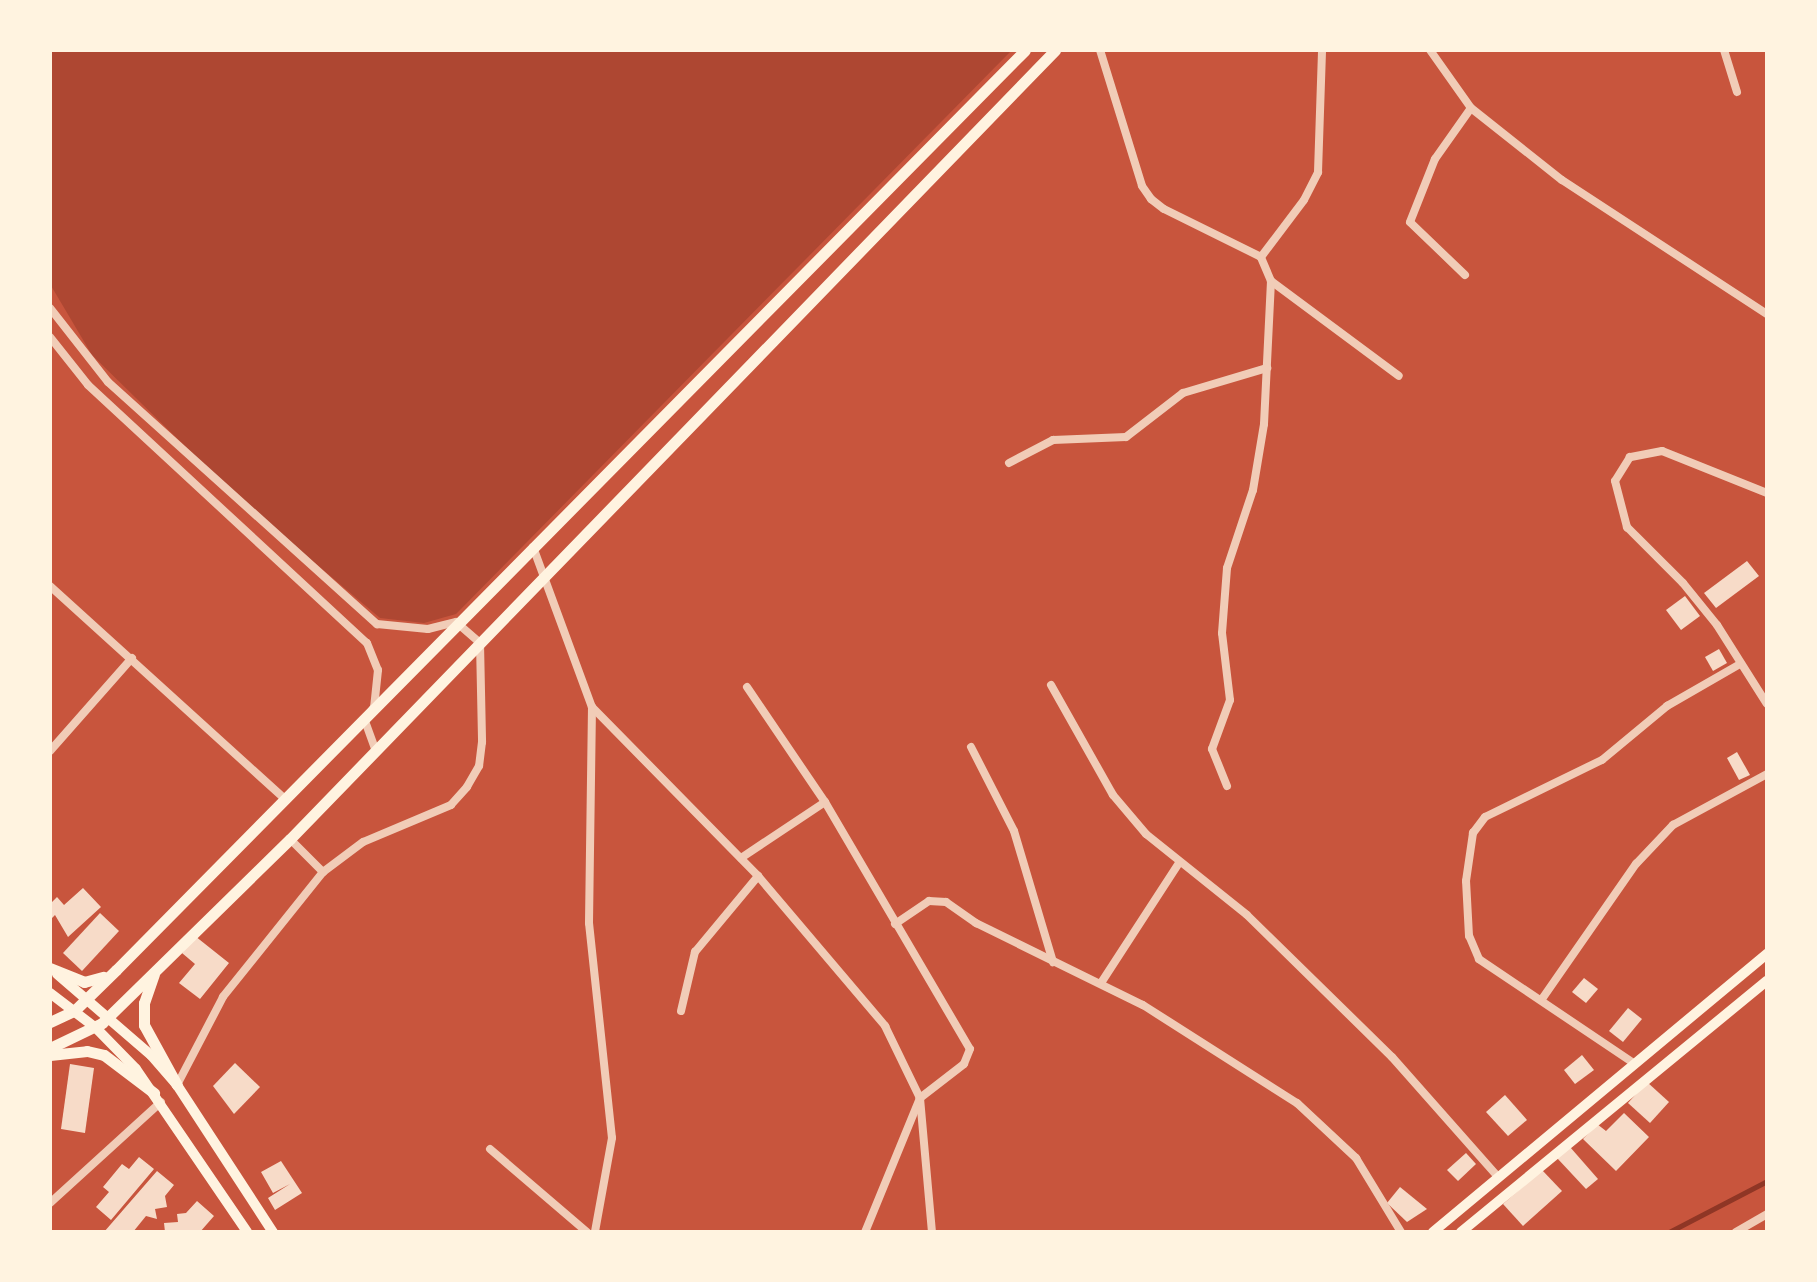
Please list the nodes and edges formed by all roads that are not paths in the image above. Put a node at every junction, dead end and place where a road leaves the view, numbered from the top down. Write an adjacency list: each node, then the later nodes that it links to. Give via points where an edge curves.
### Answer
1 (1025, 50): 23 (main road)
2 (1056, 50): 24 (main road)
3 (1100, 50): 9 (street, via 1142,186 1152,199)
4 (1322, 50): 9 (street, via 1318,172)
5 (1430, 50): 8 (street)
6 (1724, 50): 7 (street)
7 (1738, 92)
8 (1471, 108): 10 (street, via 1439,152 1410,222); 13 (street, via 1562,180)
9 (1261, 256): 11 (street)
10 (1465, 275)
11 (1271, 281): 15 (street); 16 (street)
12 (50, 308): 17 (street, via 88,362)
13 (1767, 314)
14 (50, 337): 18 (street)
15 (1267, 368): 19 (street, via 1184,393 1126,437 1053,440); 39 (street, via 1253,490 1227,568 1222,633 1230,700 1212,749)
16 (1399, 376)
17 (134, 408): 18 (street); 21 (street)
18 (124, 419): 22 (street)
19 (1008, 464)
20 (1767, 492): 29 (street, via 1662,452 1630,457 1615,482 1627,527 1683,583)
21 (240, 503): 22 (street); 26 (street, via 377,624 405,630)
22 (227, 515): 34 (street, via 367,643 378,688)
23 (533, 548): 24 (street); 26 (main road)
24 (543, 583): 27 (main road); 33 (street)
25 (50, 586): 28 (street)
26 (458, 623): 27 (street); 34 (main road)
27 (480, 643): 37 (main road); 45 (street, via 482,742 467,787 450,805 363,842)
28 (132, 658): 36 (street); 40 (street)
29 (1740, 664): 32 (street); 56 (street, via 1666,706 1602,760 1484,817 1473,833 1466,880 1469,936 1479,959)
30 (1051, 685): 44 (street, via 1113,795)
31 (746, 687): 41 (street)
32 (1767, 704)
33 (592, 707): 43 (street); 76 (street, via 589,923 612,1138)
34 (365, 721): 37 (street); 40 (main road)
35 (972, 747): 49 (street, via 1014,831)
36 (50, 751)
37 (376, 751): 42 (main road)
38 (1767, 774): 56 (street, via 1673,824 1636,864)
39 (1227, 786)
40 (286, 800): 51 (main road)
41 (825, 802): 43 (street); 47 (street)
42 (290, 839): 45 (street); 52 (main road)
43 (741, 858): 46 (street)
44 (1180, 863): 54 (street); 69 (street, via 1246,916 1392,1057)
45 (323, 872): 65 (street, via 223,998)
46 (758, 876): 58 (street, via 695,952); 67 (street, via 885,1026)
47 (895, 924): 49 (street, via 938,900); 67 (street, via 970,1049 964,1064)
48 (1767, 954): 64 (main road)
49 (1054, 963): 54 (street)
50 (50, 968): 51 (main road, via 84,982); 57 (main road)
51 (116, 970): 57 (main road)
52 (154, 971): 60 (main road); 65 (main road, via 144,1024)
53 (1767, 981): 81 (main road)
54 (1102, 984): 79 (street, via 1298,1104 1356,1158)
55 (50, 993): 59 (main road)
56 (1542, 1000): 64 (street)
57 (92, 1001): 59 (main road); 60 (main road)
58 (681, 1011)
59 (79, 1014): 61 (main road); 62 (main road)
60 (108, 1017): 62 (main road); 65 (main road)
61 (50, 1022)
62 (96, 1028): 63 (main road); 66 (main road)
63 (50, 1051): 66 (main road, via 104,1055)
64 (1635, 1064): 69 (main road)
65 (176, 1085): 74 (main road)
66 (158, 1098): 70 (street); 73 (main road)
67 (920, 1098): 77 (street); 78 (street)
68 (490, 1149): 75 (street)
69 (1498, 1178): 72 (main road)
70 (50, 1204)
71 (1767, 1214): 82 (street)
72 (1448, 1228): 80 (main road)
73 (247, 1232)
74 (272, 1232)
75 (587, 1232)
76 (595, 1232)
77 (865, 1232)
78 (932, 1232)
79 (1401, 1232)
80 (1433, 1232)
81 (1462, 1232)
82 (1736, 1232)

